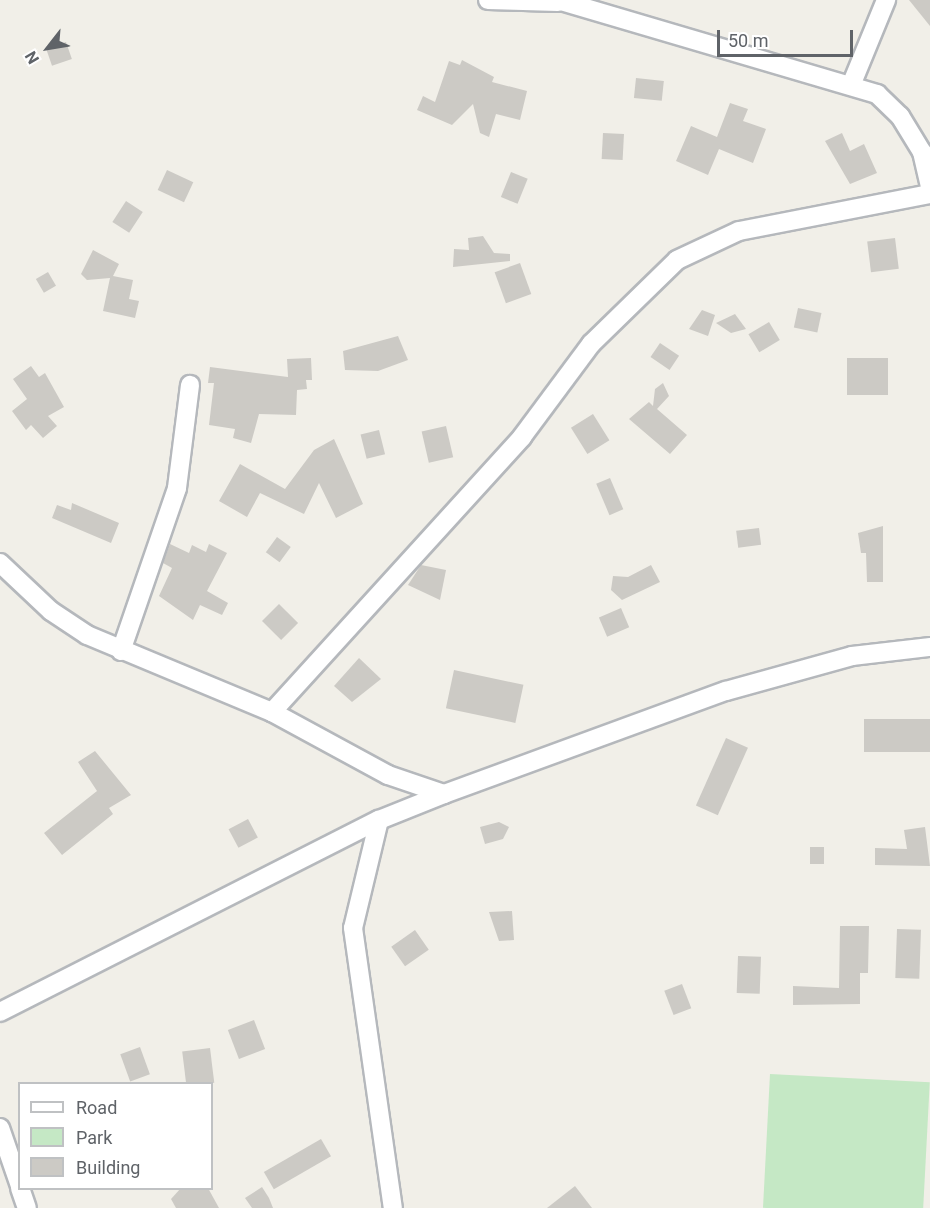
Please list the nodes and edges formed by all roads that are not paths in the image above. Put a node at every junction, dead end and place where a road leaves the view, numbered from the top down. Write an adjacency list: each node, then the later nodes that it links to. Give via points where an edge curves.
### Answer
1 (488, 0): 3 (street)
2 (886, 0): 4 (street)
3 (558, 1): 4 (street)
4 (852, 83): 5 (street, via 877,94)
5 (926, 150): 6 (street)
6 (930, 188)
7 (930, 194): 12 (street, via 739,231 676,260 591,344 522,437)
8 (190, 385): 11 (street, via 177,488)
9 (0, 563): 11 (street, via 51,612)
10 (930, 647): 13 (street, via 852,656 726,691)
11 (121, 651): 12 (street)
12 (272, 712): 13 (street, via 388,775)
13 (444, 794): 14 (street)
14 (379, 820): 15 (street); 20 (street, via 353,928)
15 (0, 1012)
16 (0, 1128): 17 (street)
17 (18, 1181)
18 (21, 1190): 19 (street)
19 (27, 1208)
20 (393, 1208)

